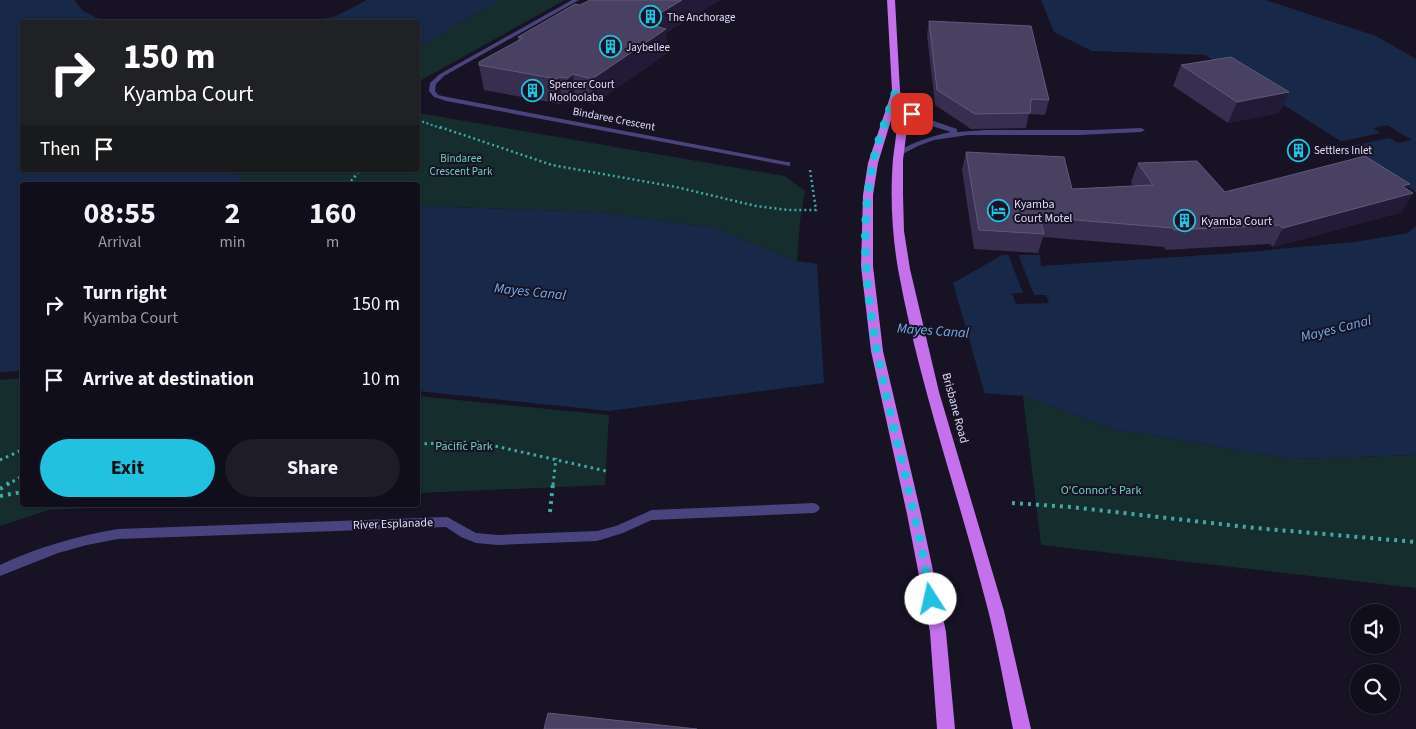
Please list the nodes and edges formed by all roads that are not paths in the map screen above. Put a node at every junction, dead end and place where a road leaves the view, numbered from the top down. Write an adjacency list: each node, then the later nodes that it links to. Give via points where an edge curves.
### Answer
1 (576, 0): 8 (street, Bindaree Crescent, via 442,75 433,83 432,91 446,99)
2 (891, 0): 3 (main road, Brisbane Road)
3 (896, 91): 4 (main road, Brisbane Road); 11 (main road, Brisbane Road, via 873,163 868,195 867,266 874,331 885,388 938,632)
4 (900, 104): 6 (street, via 922,120); 7 (main road, Brisbane Road, via 903,121)
5 (1141, 130): 6 (street, via 1098,134)
6 (960, 133): 7 (street, via 926,140)
7 (899, 154): 12 (main road, Brisbane Road, via 899,231 904,269 933,392 996,611)
8 (787, 164)
9 (814, 508): 10 (street, River Esplanade, via 652,515 597,536 498,540 476,538 447,522 118,534 68,543)
10 (0, 571)
11 (946, 729)
12 (1022, 729)

